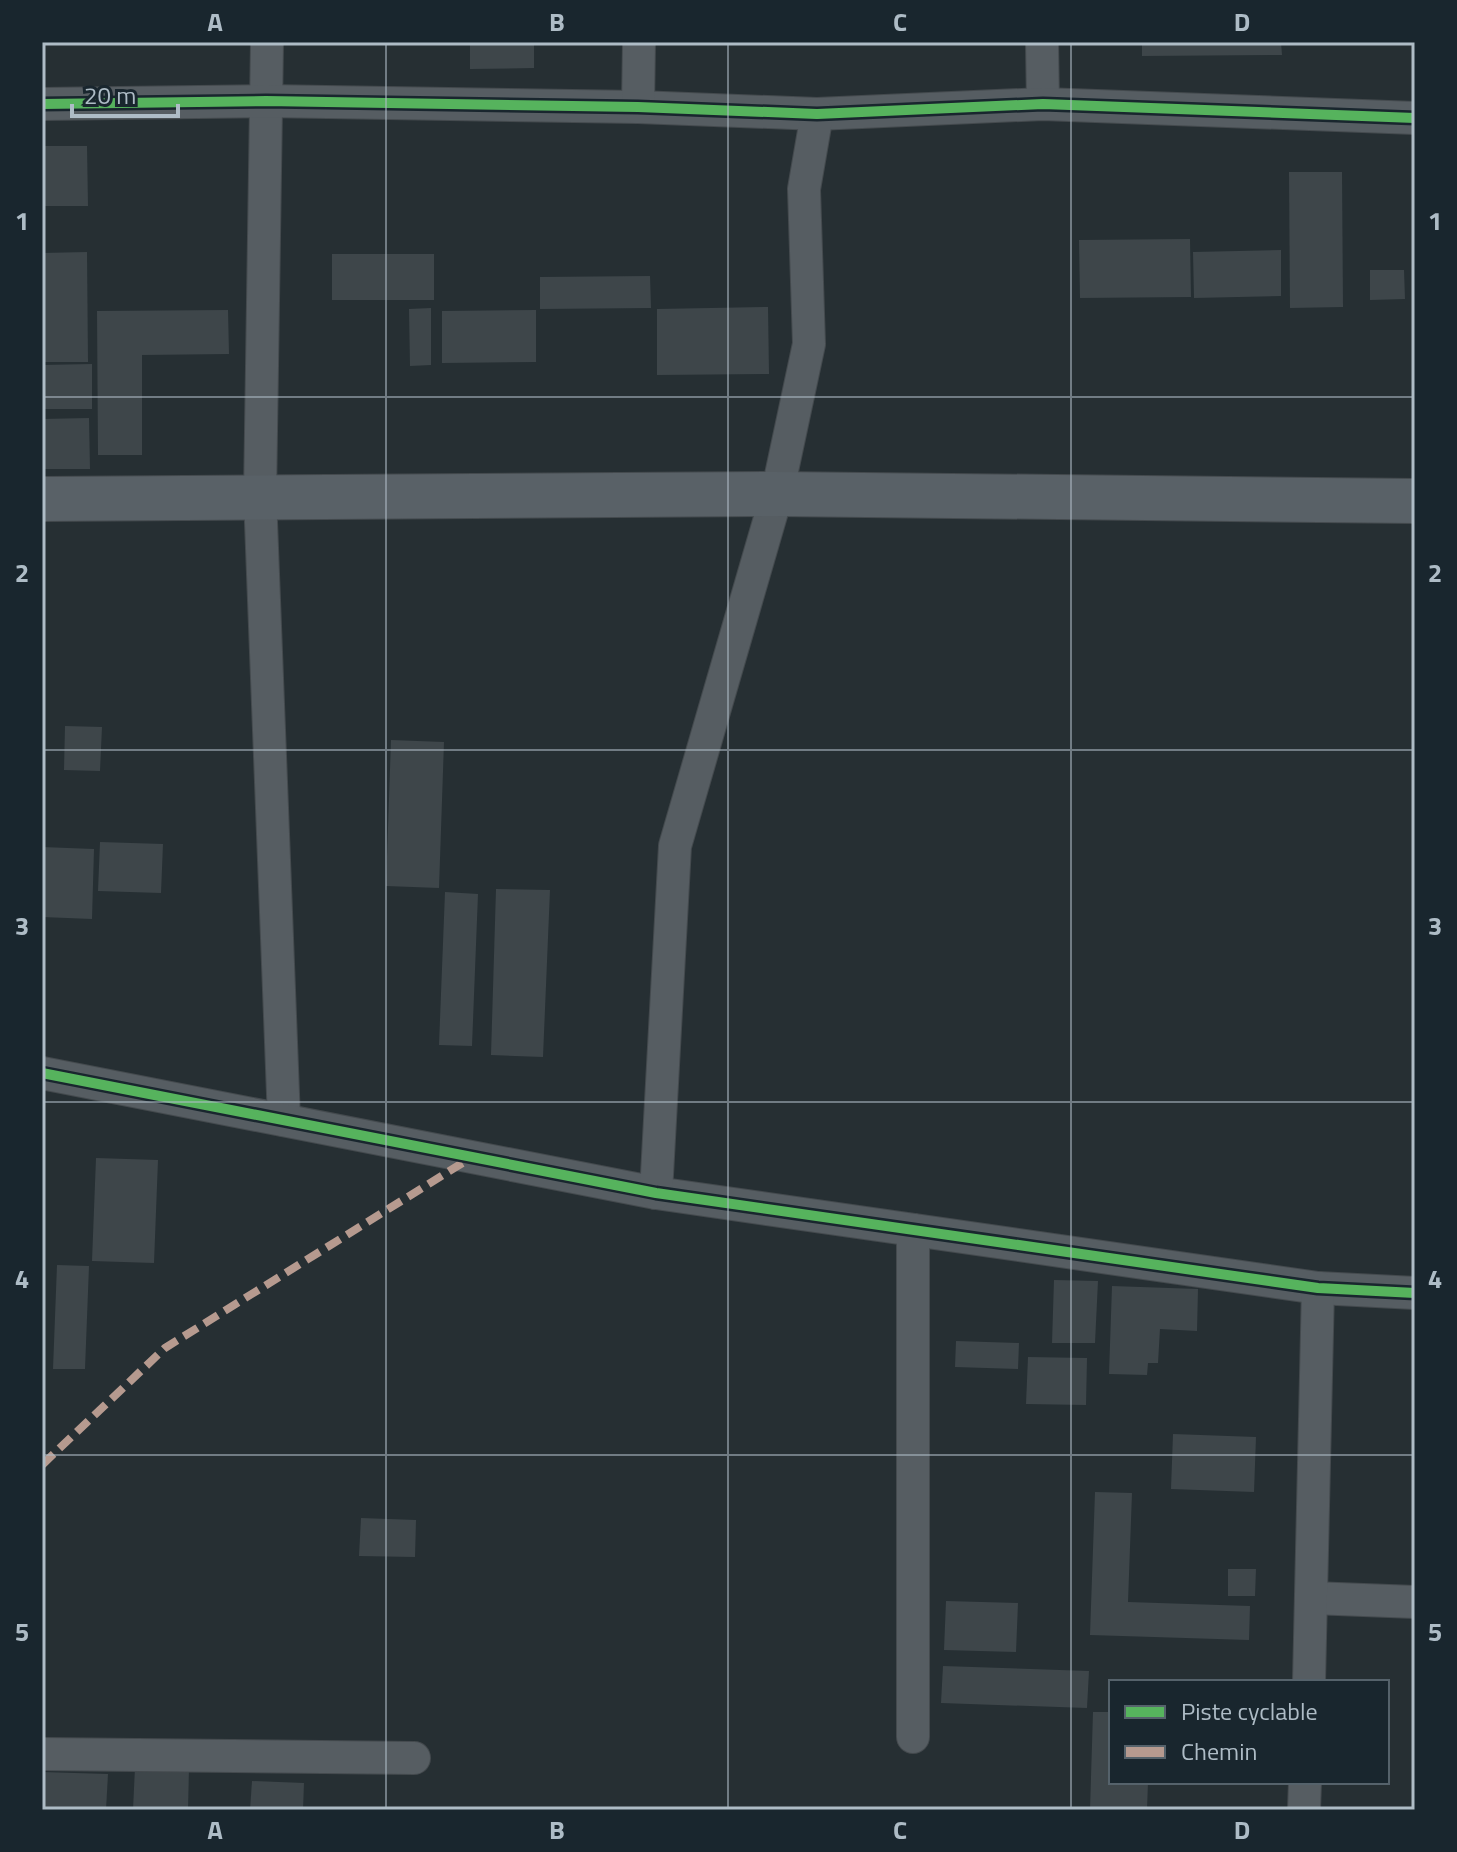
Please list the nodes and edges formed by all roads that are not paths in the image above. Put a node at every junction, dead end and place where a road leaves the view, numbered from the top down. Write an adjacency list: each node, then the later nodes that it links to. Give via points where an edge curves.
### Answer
1 (267, 42): 4 (street)
2 (639, 42): 7 (street)
3 (1042, 42): 6 (street)
4 (266, 101): 5 (street); 7 (street); 11 (street)
5 (42, 104)
6 (1043, 104): 8 (street); 9 (street)
7 (638, 107): 8 (street)
8 (817, 114): 10 (street, via 804,189 809,344)
9 (1415, 118)
10 (777, 494): 11 (street); 13 (street); 16 (street, via 675,846)
11 (260, 496): 12 (street); 15 (street)
12 (42, 499)
13 (1415, 501)
14 (42, 1073): 15 (street)
15 (284, 1120): 16 (street)
16 (656, 1193): 17 (street)
17 (913, 1230): 18 (street); 23 (street)
18 (1318, 1288): 19 (street); 20 (street)
19 (1415, 1293)
20 (1312, 1598): 21 (street); 22 (street)
21 (1415, 1602)
22 (1309, 1680)
23 (913, 1737)
24 (42, 1754): 25 (street)
25 (414, 1758)
26 (1305, 1784): 27 (street)
27 (1304, 1810)

